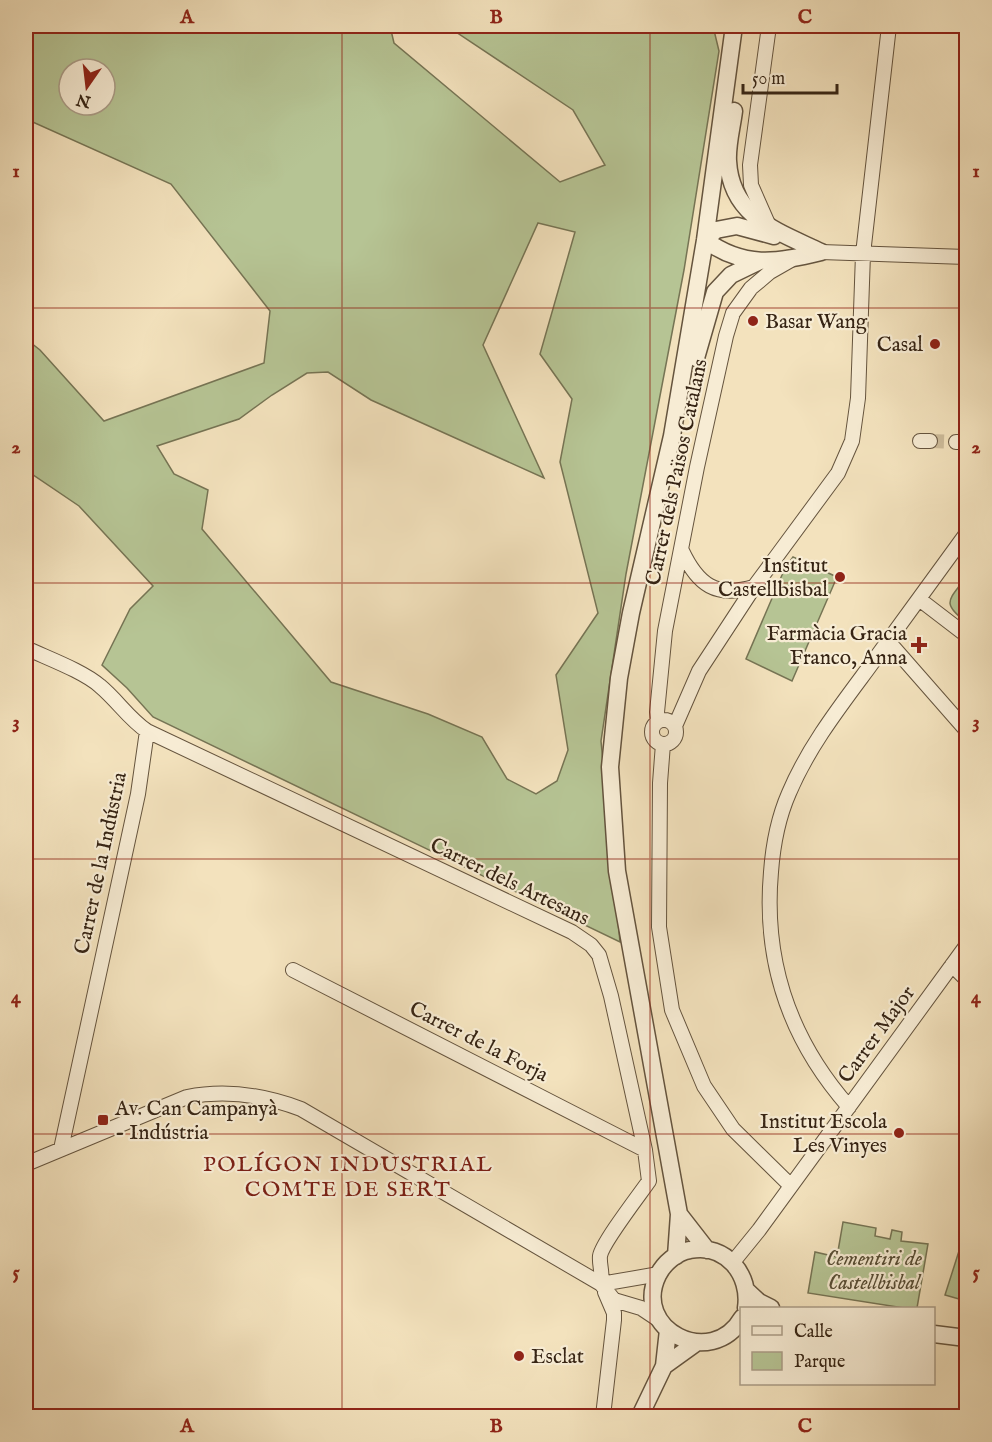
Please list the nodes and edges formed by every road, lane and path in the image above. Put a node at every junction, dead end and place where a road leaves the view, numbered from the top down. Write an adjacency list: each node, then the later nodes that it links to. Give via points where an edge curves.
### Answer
1 (734, 26): 4 (street)
2 (769, 26): 5 (street, via 750,165 751,185)
3 (889, 26): 8 (street)
4 (730, 51): 5 (street, via 738,76 728,161 735,194); 6 (street)
5 (769, 226): 7 (street)
6 (705, 240): 7 (street, via 716,230 737,226); 11 (street, via 735,258); 12 (street)
7 (820, 252): 8 (street); 10 (street)
8 (863, 254): 9 (street); 15 (street, via 858,398 852,441 838,472)
9 (966, 257)
10 (792, 260): 11 (street); 14 (street, Carrer dels Països Catalans, via 751,288 733,313)
11 (760, 261): 12 (street, via 731,275 715,292)
12 (672, 436): 34 (street, via 631,613 619,678 610,767 617,871)
13 (966, 534): 16 (street)
14 (682, 551): 15 (street, via 705,584 728,592); 20 (street, Carrer dels Països Catalans, via 665,631)
15 (754, 587): 21 (street, via 699,671)
16 (919, 599): 17 (street); 18 (street)
17 (966, 634)
18 (888, 641): 22 (street); 29 (street, via 829,722 788,793 778,826 768,897 770,937 786,1006 826,1081)
19 (26, 648): 23 (street, via 94,681)
20 (658, 721): 21 (street, via 666,720); 24 (street, via 652,734)
21 (675, 726): 24 (street, via 675,737)
22 (966, 730)
23 (147, 731): 30 (street, Carrer de la Indústria, via 138,794); 31 (street, Carrer dels Artesans, via 572,932 591,945 599,955 612,996)
24 (663, 744): 33 (street, via 659,927 672,1010 710,1095 734,1130)
25 (966, 946): 26 (street, Carrer Major)
26 (952, 965): 28 (street); 29 (street, Carrer Major)
27 (293, 970): 31 (street, Carrer de la Forja)
28 (966, 979)
29 (849, 1107): 33 (street, Carrer Major)
30 (61, 1149): 32 (street); 39 (street, via 187,1097 228,1093 277,1100 301,1109)
31 (645, 1150): 39 (street, Carrer dels Artesans, via 649,1181 600,1255)
32 (26, 1164)
33 (791, 1186): 37 (street, Carrer Major)
34 (679, 1214): 35 (street); 36 (street)
35 (707, 1250): 36 (street, via 687,1250); 37 (street)
36 (676, 1256): 38 (street)
37 (733, 1262): 40 (street)
38 (659, 1274): 39 (street); 44 (street, via 654,1308)
39 (601, 1284): 44 (street, via 614,1300 641,1308); 49 (street, via 614,1313)
40 (746, 1290): 41 (street); 42 (street)
41 (746, 1307)
42 (769, 1307)
43 (739, 1324): 47 (street, via 711,1341)
44 (663, 1325): 47 (street, via 681,1339); 48 (street)
45 (935, 1334): 46 (street)
46 (966, 1338)
47 (696, 1342): 48 (street)
48 (663, 1366): 50 (street)
49 (603, 1416)
50 (640, 1416)

